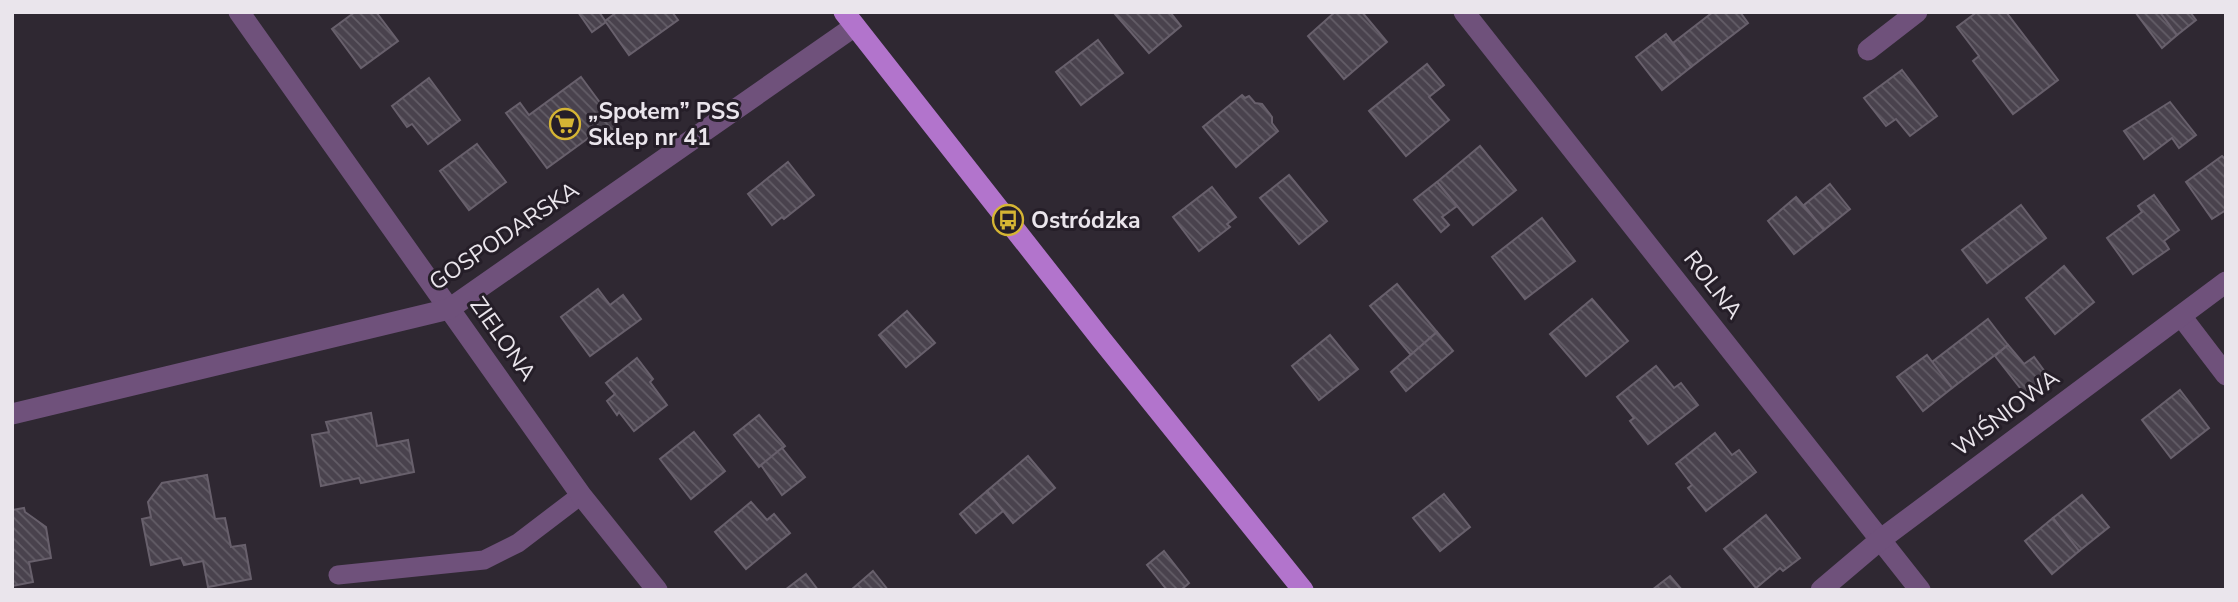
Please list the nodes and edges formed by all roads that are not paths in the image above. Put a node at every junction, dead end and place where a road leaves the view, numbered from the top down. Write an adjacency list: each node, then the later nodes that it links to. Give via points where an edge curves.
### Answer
1 (239, 12): 7 (street, ZIELONA)
2 (1464, 12): 12 (street, ROLNA)
3 (1917, 12): 5 (street)
4 (849, 19): 7 (street, GOSPODARSKA); 15 (main road)
5 (1868, 50)
6 (2226, 282): 8 (street, WIŚNIOWA)
7 (449, 309): 10 (street, GOSPODARSKA); 11 (street, ZIELONA)
8 (2180, 316): 9 (street); 12 (street, WIŚNIOWA)
9 (2226, 375)
10 (12, 414)
11 (581, 495): 13 (lane, via 519,543 484,560); 14 (street, ZIELONA)
12 (1880, 540): 16 (street, WIŚNIOWA); 17 (street, ROLNA)
13 (338, 575)
14 (657, 590)
15 (1303, 590)
16 (1821, 590)
17 (1920, 590)

